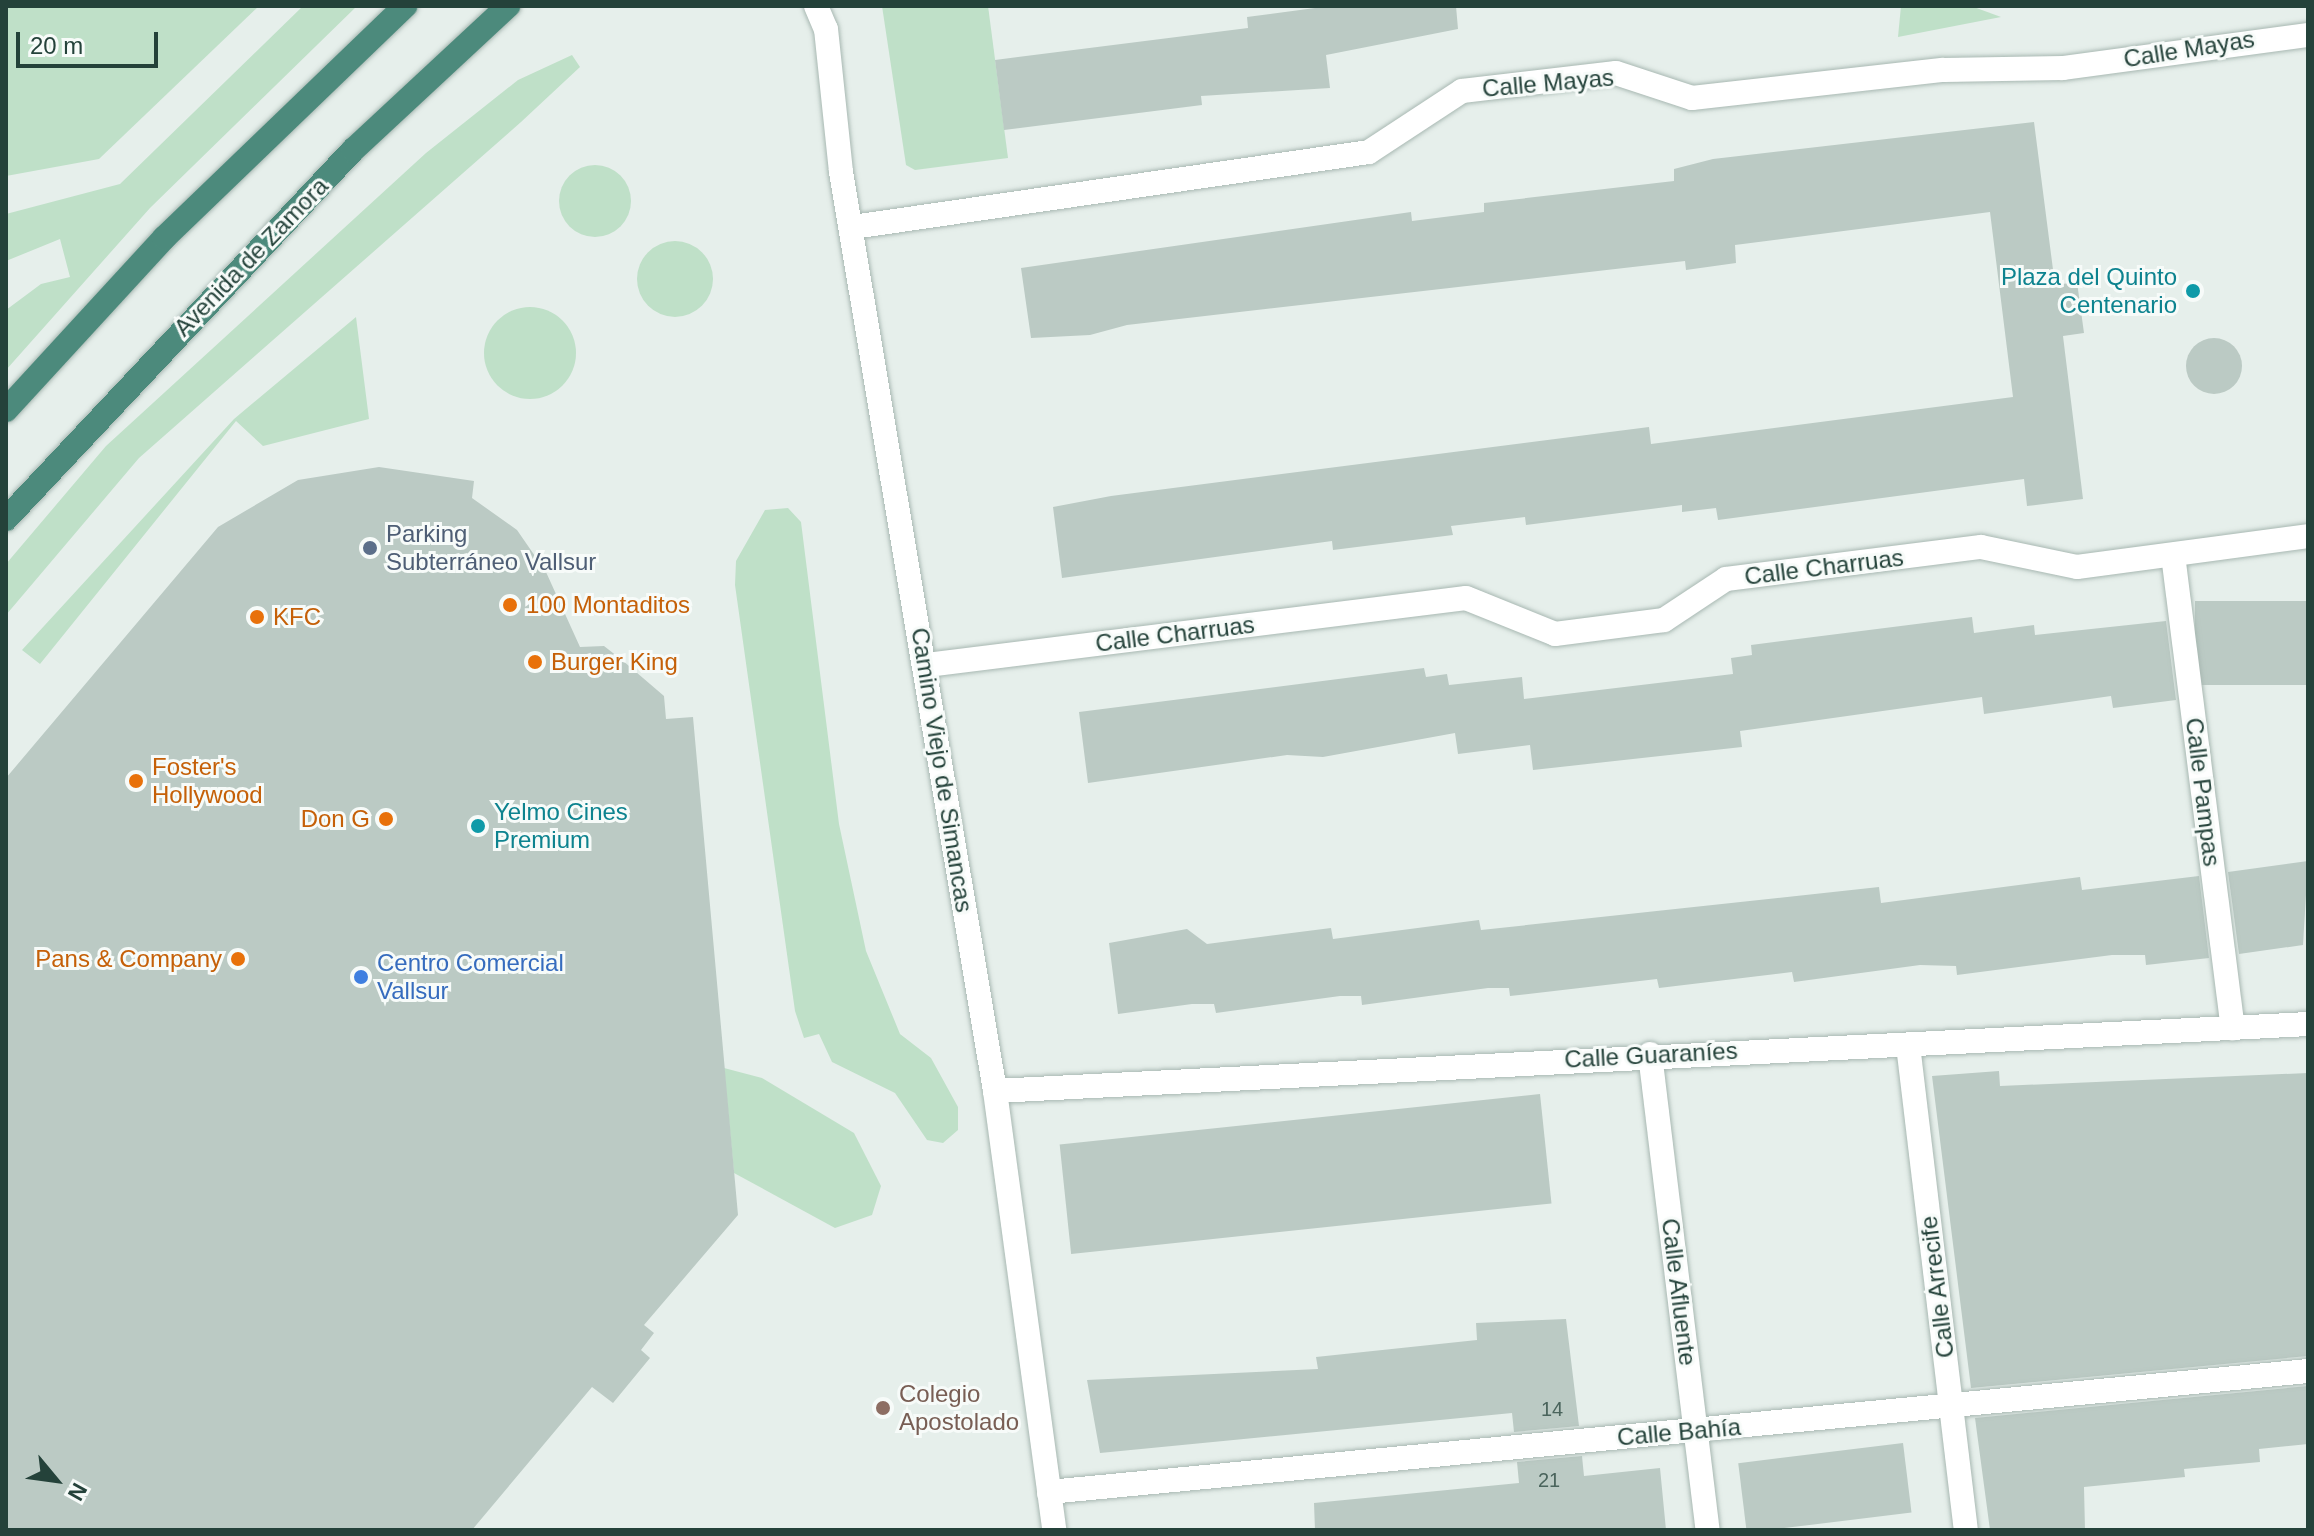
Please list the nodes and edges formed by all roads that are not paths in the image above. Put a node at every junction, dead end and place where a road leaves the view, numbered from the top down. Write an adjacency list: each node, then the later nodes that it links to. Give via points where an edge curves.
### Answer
1 (405, 6): 6 (highway, via 164,238)
2 (508, 6): 7 (highway, Avenida de Zamora, via 353,150)
3 (821, 8): 5 (street, Camino Viejo de Simancas)
4 (2308, 35): 5 (street, Calle Mayas, via 2063,68 1943,70 1692,98 1616,73 1462,91 1369,152)
5 (853, 227): 10 (street, Camino Viejo de Simancas)
6 (6, 410)
7 (6, 519)
8 (2308, 536): 9 (street, Calle Charruas)
9 (2173, 555): 10 (street, Calle Charruas, via 2077,567 1981,547 1726,579 1664,620 1555,634 1466,598); 12 (street, Calle Pampas)
10 (927, 665): 15 (street, Camino Viejo de Simancas)
11 (2308, 1024): 12 (street, Calle Guaraníes)
12 (2233, 1028): 13 (street, Calle Guaraníes)
13 (1908, 1045): 14 (street, Calle Guaraníes); 17 (street, Calle Arrecife)
14 (1650, 1054): 15 (street, Calle Guaraníes); 18 (street, Calle Afluente)
15 (995, 1091): 19 (street, Camino Viejo de Simancas)
16 (2308, 1371): 17 (street, Calle Bahía)
17 (1951, 1407): 18 (street, Calle Bahía); 22 (street, Calle Arrecife)
18 (1696, 1430): 19 (street, Calle Bahía); 21 (street, Calle Afluente)
19 (1049, 1492): 20 (street, Camino Viejo de Simancas)
20 (1054, 1530)
21 (1708, 1530)
22 (1966, 1530)

